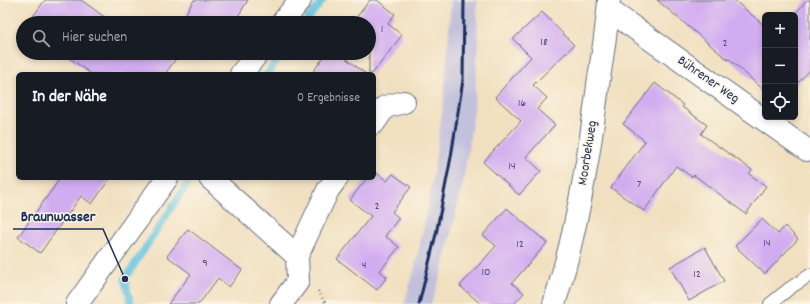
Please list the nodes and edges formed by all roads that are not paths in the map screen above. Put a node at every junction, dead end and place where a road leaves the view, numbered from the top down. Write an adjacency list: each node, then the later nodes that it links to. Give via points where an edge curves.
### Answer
1 (299, 1): 3 (street)
2 (609, 5): 8 (street, Bührener Weg); 16 (street, Moorbekweg, via 579,212)
3 (287, 16)
4 (252, 60): 5 (street)
5 (243, 72)
6 (404, 102): 7 (street, via 385,107)
7 (376, 120)
8 (809, 146)
9 (166, 180): 14 (street)
10 (213, 180): 12 (street)
11 (336, 180): 12 (street, via 328,190)
12 (297, 256): 15 (street, via 298,281)
13 (810, 275): 17 (lane)
14 (78, 304)
15 (281, 304)
16 (554, 304)
17 (770, 304)

